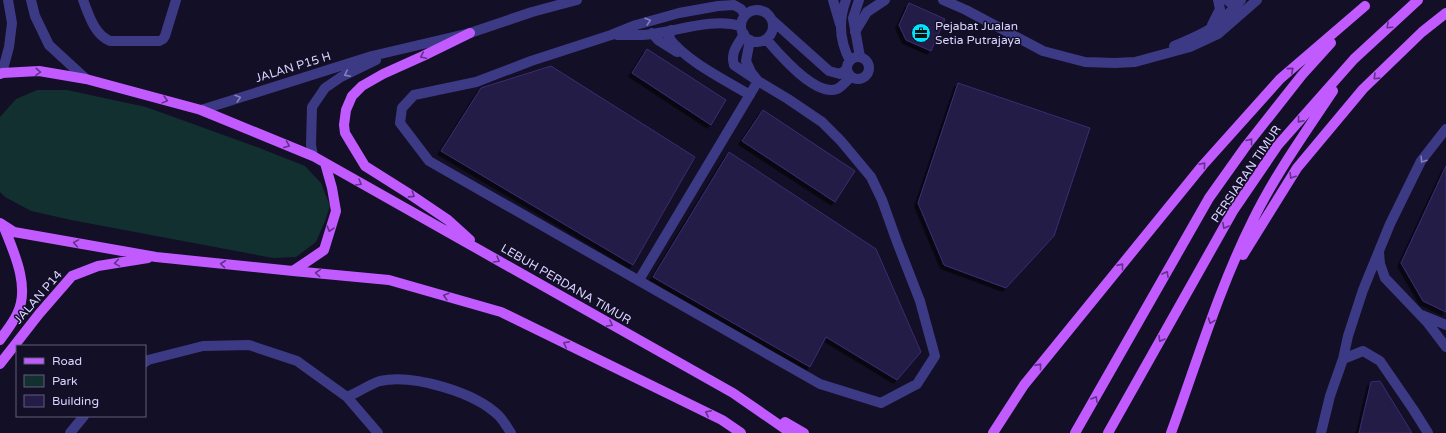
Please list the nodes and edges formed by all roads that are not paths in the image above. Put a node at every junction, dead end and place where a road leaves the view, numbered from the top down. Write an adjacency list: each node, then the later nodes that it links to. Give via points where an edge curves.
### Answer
1 (8, 0): 35 (street, via 12,23 10,46)
2 (31, 0): 36 (street, via 35,16 49,45)
3 (82, 0): 4 (street, via 97,32 102,38 110,41 159,41 165,36)
4 (176, 0)
5 (577, 0): 24 (street, JALAN P15 H)
6 (833, 0): 20 (street)
7 (846, 0): 20 (street)
8 (859, 0): 23 (street, via 853,18)
9 (885, 0): 23 (street, via 867,12)
10 (942, 0): 33 (street, via 1043,51 1085,62)
11 (1218, 0): 22 (street, via 1220,9)
12 (1227, 0): 16 (street)
13 (1257, 0): 16 (street)
14 (1418, 0): 32 (main road, PERSIARAN TIMUR, one-way to 32)
15 (1369, 3): 59 (main road, one-way to 15, via 1203,165 1280,79); 73 (main road, PERSIARAN TIMUR, one-way to 15, via 1208,198 1302,75)
16 (1242, 5): 22 (street); 33 (street, via 1218,34 1190,47)
17 (1446, 13): 50 (main road, one-way to 50, via 1422,32 1364,89 1297,168)
18 (745, 15): 19 (street, via 760,10); 26 (street); 27 (street, one-way to 18, via 679,12 718,6 734,5 741,8)
19 (772, 20): 28 (street, via 772,31); 34 (street, via 829,70 840,74)
20 (841, 28): 34 (street)
21 (672, 30): 25 (street); 26 (street, via 716,23 734,24); 30 (street, via 669,38)
22 (1208, 30): 33 (street)
23 (855, 32): 31 (street)
24 (470, 33): 29 (street, JALAN P15 H); 45 (main road, one-way to 45, via 362,86 352,96 346,110 344,125 345,133 365,166 448,220)
25 (652, 33): 27 (street); 30 (street, via 674,51)
26 (745, 33): 28 (street, via 760,41); 37 (street, via 746,61); 37 (street, via 732,58 734,64)
27 (611, 35): 49 (street, via 476,82 414,95 402,108 400,123 429,161)
28 (766, 39): 34 (street, via 789,65 823,89 837,89)
29 (394, 52): 39 (street, JALAN P15 H, one-way to 29, via 372,56); 41 (street, JALAN P15 H, one-way to 41, via 341,77 325,88 312,107 310,145)
30 (686, 56): 38 (street)
31 (860, 57): 34 (street, via 856,57); 34 (street, via 866,60 870,67 868,74 860,79)
32 (1354, 59): 50 (main road, via 1282,169 1253,220); 74 (main road, PERSIARAN TIMUR, one-way to 74, via 1278,145 1233,211)
33 (1135, 62)
34 (850, 69)
35 (1, 74): 36 (main road, LEBUH PERDANA TIMUR, one-way to 36, via 39,71)
36 (86, 79): 39 (main road, LEBUH PERDANA TIMUR, one-way to 39)
37 (758, 81): 38 (street); 49 (street, via 822,122 871,177 920,301 935,356 917,384 881,403 820,384)
38 (750, 95): 49 (street)
39 (201, 110): 41 (main road, LEBUH PERDANA TIMUR, one-way to 41)
40 (1446, 129): 44 (street, one-way to 44, via 1421,161)
41 (313, 156): 42 (main road, LEBUH PERDANA TIMUR)
42 (325, 163): 45 (main road, LEBUH PERDANA TIMUR, one-way to 45); 47 (main road, one-way to 47, via 336,211 324,250)
43 (2, 224): 46 (main road, one-way to 43, via 14,232); 54 (main road, JALAN P14, via 17,260 23,291 18,313)
44 (1379, 250): 48 (street); 51 (street)
45 (484, 252): 60 (main road, LEBUH PERDANA TIMUR, one-way to 60)
46 (156, 257): 47 (main road, one-way to 46); 58 (main road, JALAN P14, one-way to 58, via 98,266 72,276)
47 (293, 271): 63 (main road, one-way to 47, via 501,312 389,280)
48 (1385, 278): 51 (street, via 1375,278); 52 (street)
49 (639, 280)
50 (1225, 284): 75 (main road, one-way to 75)
51 (1364, 290): 56 (street)
52 (1420, 314): 53 (street); 55 (street)
53 (1446, 324)
54 (0, 340)
55 (1446, 348)
56 (1342, 359): 76 (street); 77 (street, via 1362,351 1380,361)
57 (146, 361): 61 (street, via 204,346 249,344 297,361)
58 (0, 364)
59 (1024, 384): 71 (main road); 72 (main road)
60 (733, 393): 69 (main road, LEBUH PERDANA TIMUR); 70 (main road)
61 (347, 397): 65 (street); 66 (street, via 380,381 405,380 432,384 472,397 498,416)
62 (83, 417): 64 (street)
63 (722, 420): 67 (main road); 68 (main road)
64 (70, 433)
65 (378, 433)
66 (511, 433)
67 (736, 433)
68 (741, 433)
69 (791, 433)
70 (804, 433)
71 (985, 433)
72 (993, 433)
73 (1075, 433)
74 (1108, 433)
75 (1172, 433)
76 (1321, 433)
77 (1428, 433)

